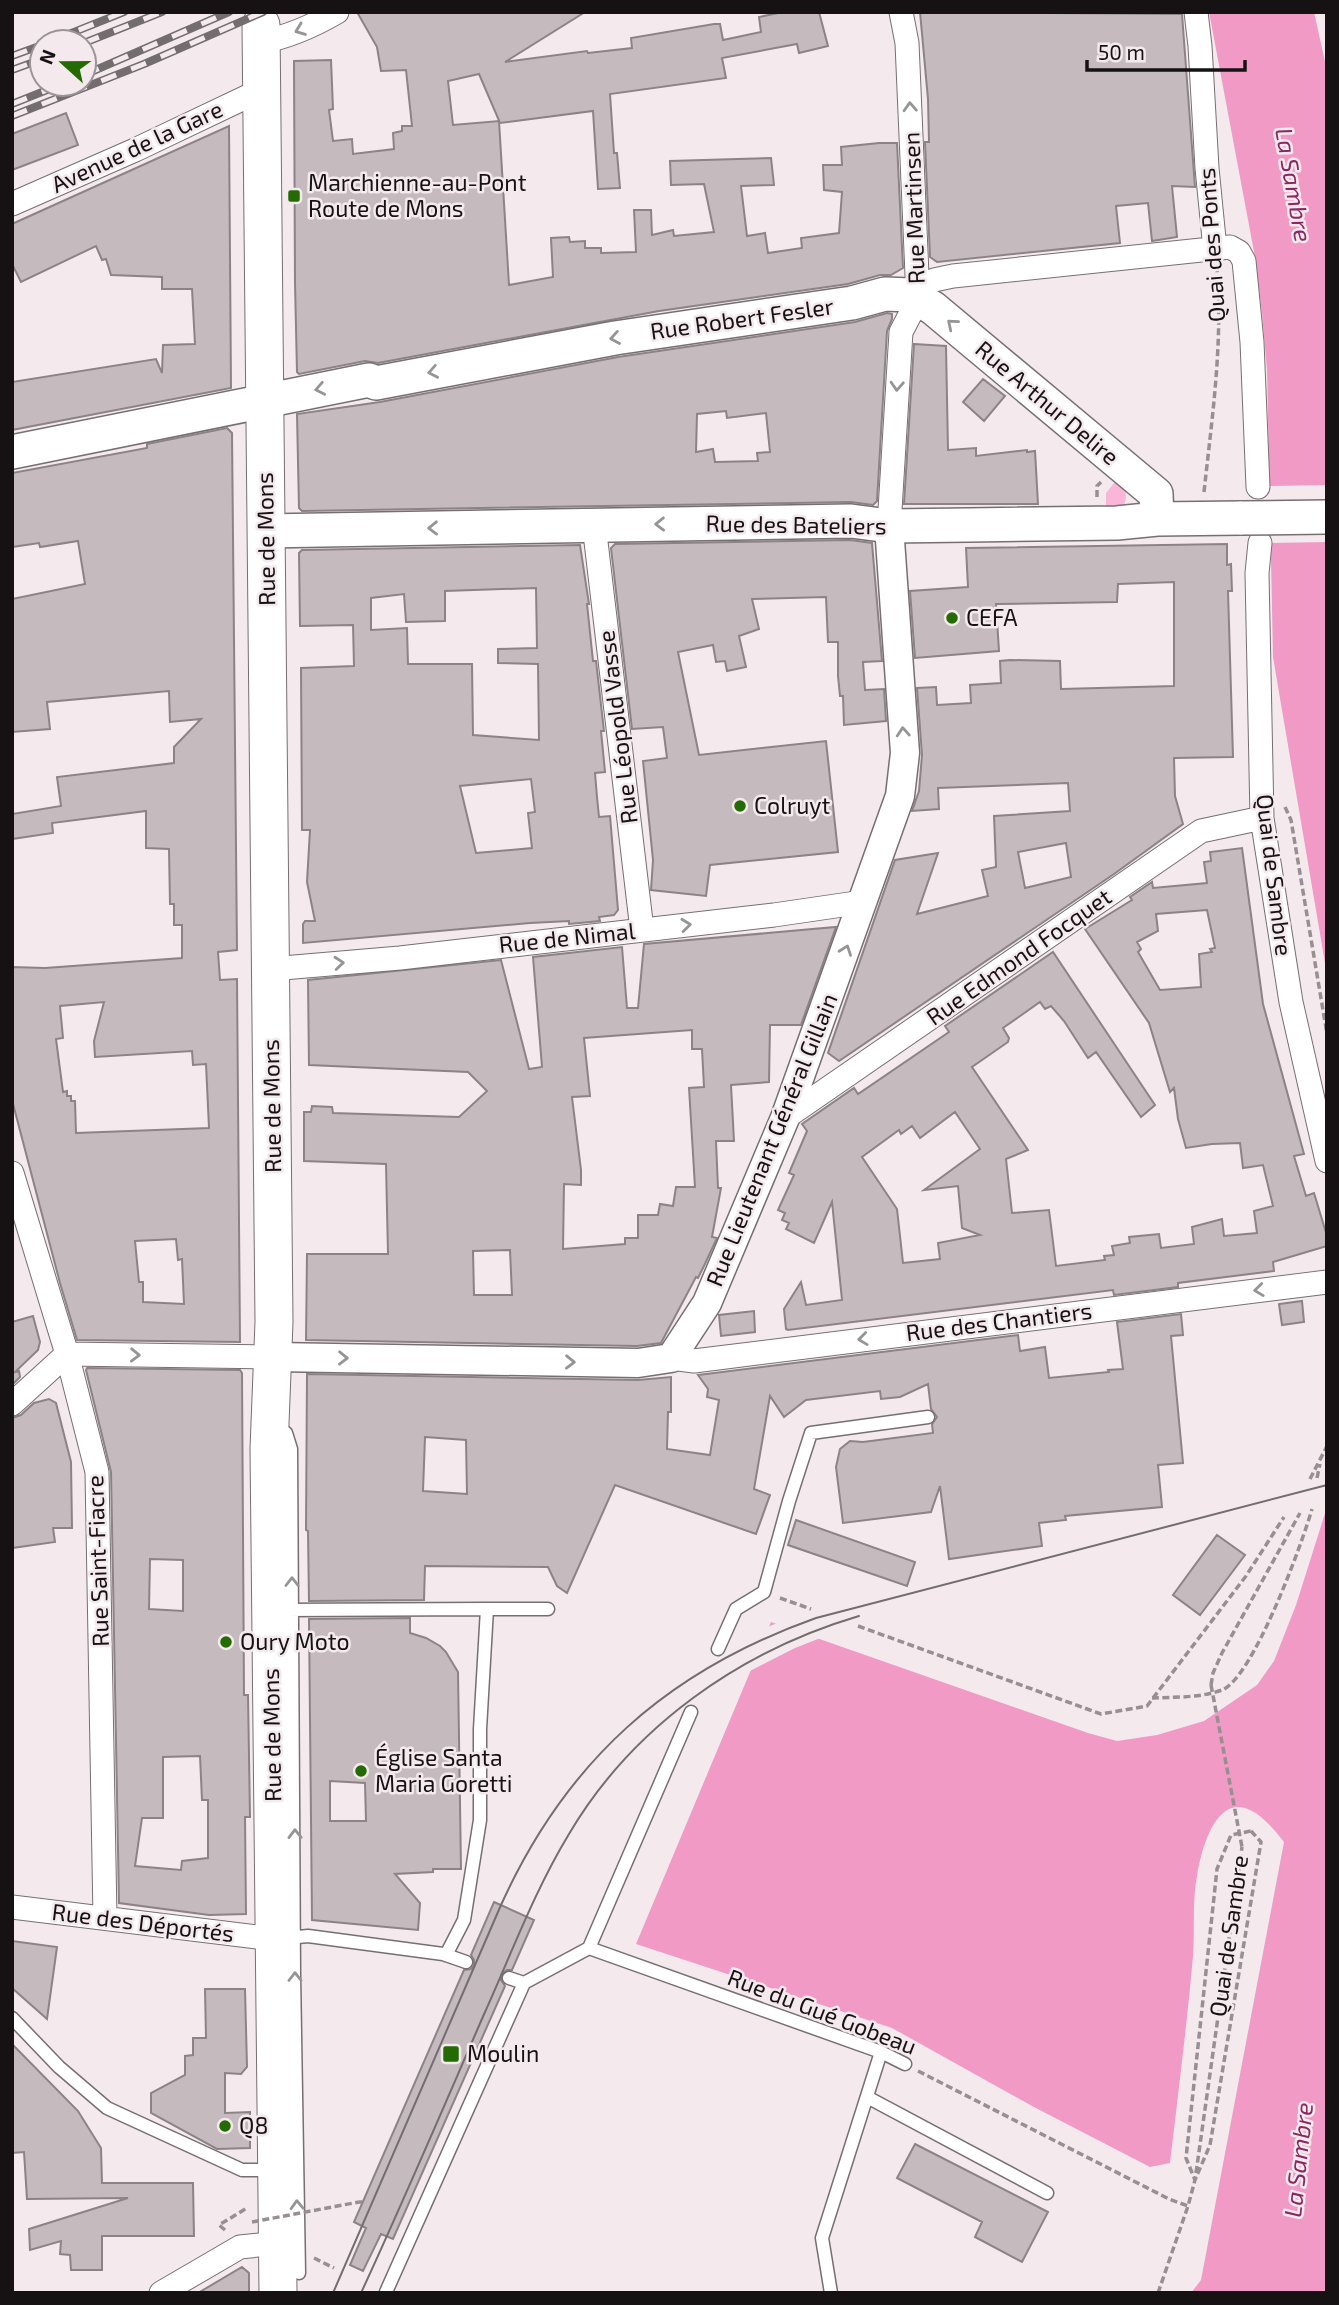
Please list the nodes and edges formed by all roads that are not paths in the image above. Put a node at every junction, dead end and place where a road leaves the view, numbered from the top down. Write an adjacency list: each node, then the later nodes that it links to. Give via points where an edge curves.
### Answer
1 (337, 12): 4 (street, one-way to 4, via 277,39)
2 (901, 12): 8 (street, Rue Martinsen, one-way to 2, via 907,43)
3 (1196, 12): 7 (street, Quai des Ponts)
4 (261, 34): 5 (main road, Rue de Mons)
5 (261, 90): 6 (street, Avenue de la Gare); 9 (main road, Rue de Mons)
6 (12, 204)
7 (1215, 250): 8 (street, via 953,276 934,280); 11 (street, via 1230,247 1244,261)
8 (918, 298): 9 (main road, Rue Robert Fesler, one-way to 9, via 886,294 852,303 669,328); 13 (main road, Rue Arthur Delire, one-way to 8, via 1156,494); 15 (street, Rue Martinsen, one-way to 15, via 901,331)
9 (264, 402): 10 (main road, Rue Robert Fesler); 17 (main road, Rue de Mons)
10 (12, 452)
11 (1258, 487)
12 (1327, 517): 16 (main road, Rue des Bateliers, bridge)
13 (1157, 519): 15 (main road, Rue des Bateliers); 16 (main road, Rue des Bateliers, via 1204,519)
14 (594, 525): 15 (main road, Rue des Bateliers, one-way to 14, via 851,521); 17 (main road, Rue des Bateliers, one-way to 17); 20 (street, Rue Léopold Vasse)
15 (889, 526): 19 (street, Rue Lieutenant Général Gillain, one-way to 15, via 900,796 905,768)
16 (1251, 530): 18 (street, Quai de Sambre, via 1257,573)
17 (265, 531): 21 (main road, Rue de Mons)
18 (1262, 818): 22 (street, Rue Edmond Focquet, via 1201,831); 23 (street, Quai de Sambre, via 1292,1002)
19 (863, 902): 20 (street, Rue de Nimal, one-way to 19); 22 (street, Rue Lieutenant Général Gillain, one-way to 19)
20 (642, 930): 21 (street, Rue de Nimal, one-way to 20)
21 (271, 970): 28 (main road, Rue de Mons)
22 (785, 1118): 29 (street, Rue Lieutenant Général Gillain, via 708,1303)
23 (1327, 1161)
24 (12, 1173): 25 (street, Rue Saint-Fiacre)
25 (19, 1219): 27 (street, Rue Saint-Fiacre)
26 (1327, 1282): 29 (street, Rue des Chantiers, one-way to 29, via 694,1361)
27 (67, 1354): 28 (street, one-way to 28); 30 (street); 38 (street, Rue Saint-Fiacre, via 97,1472)
28 (275, 1357): 29 (street, one-way to 29, via 638,1363); 34 (main road, Rue de Mons, via 269,1449)
29 (671, 1358)
30 (12, 1404)
31 (928, 1417): 35 (lane, via 811,1433 764,1592 736,1609)
32 (487, 1609): 33 (lane); 34 (lane); 41 (lane, via 480,1820 464,1920)
33 (548, 1609)
34 (281, 1610): 39 (main road, Rue de Mons)
35 (718, 1649)
36 (691, 1712): 40 (lane)
37 (12, 1907): 38 (street, Rue des Déportés)
38 (105, 1918): 39 (street, Rue des Déportés)
39 (284, 1938): 41 (lane, via 308,1936); 49 (main road, Rue de Mons); 51 (lane, one-way to 39)
40 (589, 1948): 44 (lane); 46 (lane, Rue du Gué Gobeau)
41 (446, 1955): 42 (lane)
42 (466, 1962)
43 (509, 1978): 44 (lane)
44 (524, 1983): 52 (lane)
45 (12, 2018): 49 (lane, via 107,2108 242,2170)
46 (881, 2052): 47 (lane, Rue du Gué Gobeau); 48 (lane)
47 (905, 2064)
48 (867, 2097): 50 (lane); 54 (lane, via 822,2238)
49 (277, 2178): 51 (main road, Rue de Mons)
50 (1047, 2193)
51 (293, 2262): 53 (street, via 240,2247)
52 (386, 2292)
53 (161, 2293)
54 (831, 2293)

